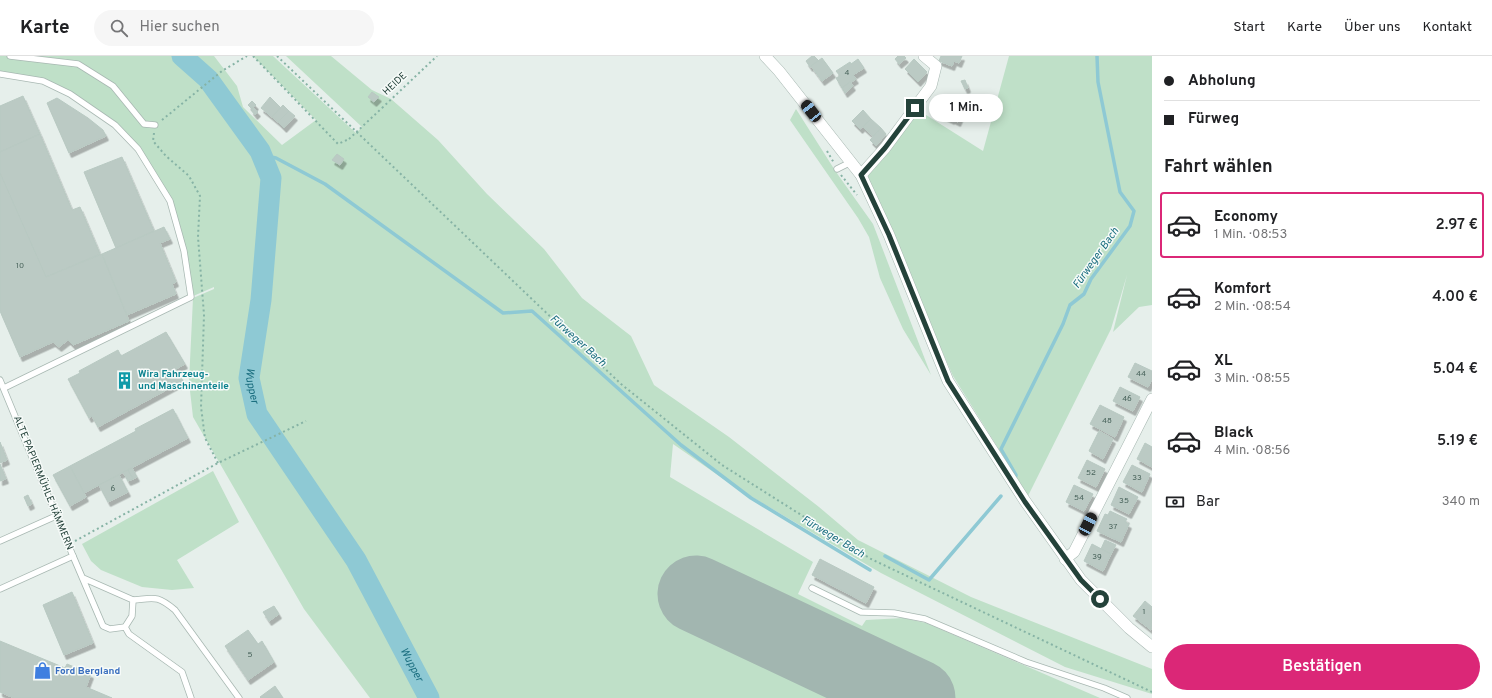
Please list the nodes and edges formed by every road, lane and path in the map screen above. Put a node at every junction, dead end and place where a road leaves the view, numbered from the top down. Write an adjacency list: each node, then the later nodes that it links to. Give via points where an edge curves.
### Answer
1 (10, 56): 9 (lane, via 78,64 113,86 144,124)
2 (247, 56): 9 (path, via 222,71)
3 (253, 56): 10 (path, HEIDE, bridge, via 338,144)
4 (278, 56): 10 (path)
5 (437, 56): 10 (path, HEIDE, bridge)
6 (764, 56): 11 (street)
7 (924, 56): 13 (street, via 936,66 932,86)
8 (0, 74): 15 (lane, via 43,80 70,94 115,125 138,149 170,201 184,251 191,297)
9 (155, 125)
10 (357, 132): 29 (path, via 621,384 722,465 871,559)
11 (851, 161): 12 (lane); 13 (street)
12 (837, 169)
13 (861, 175): 22 (street, via 889,235 948,381 1025,502)
14 (0, 380): 15 (lane, ALTE PAPIERMÜHLE HÄMMERN)
15 (4, 388): 18 (lane, ALTE PAPIERMÜHLE HÄMMERN)
16 (1152, 399): 22 (street, via 1074,552)
17 (306, 421): 20 (path, via 218,463)
18 (56, 516): 19 (lane); 20 (lane, ALTE PAPIERMÜHLE HÄMMERN)
19 (0, 541)
20 (68, 545): 21 (lane, ALTE PAPIERMÜHLE HÄMMERN)
21 (73, 556): 23 (lane); 25 (lane, ALTE PAPIERMÜHLE HÄMMERN)
22 (1065, 558): 28 (street, via 1081,580 1129,628)
23 (84, 578): 26 (lane); 27 (lane, via 103,626 110,629)
24 (812, 588): 32 (lane, via 861,612 894,613 925,619 1026,662)
25 (0, 589)
26 (133, 600): 27 (lane, via 132,616); 31 (lane, via 163,600 175,610)
27 (125, 627): 30 (lane, via 129,634 182,672)
28 (1151, 644)
29 (1152, 692)
30 (191, 698)
31 (239, 698)
32 (1127, 698)

